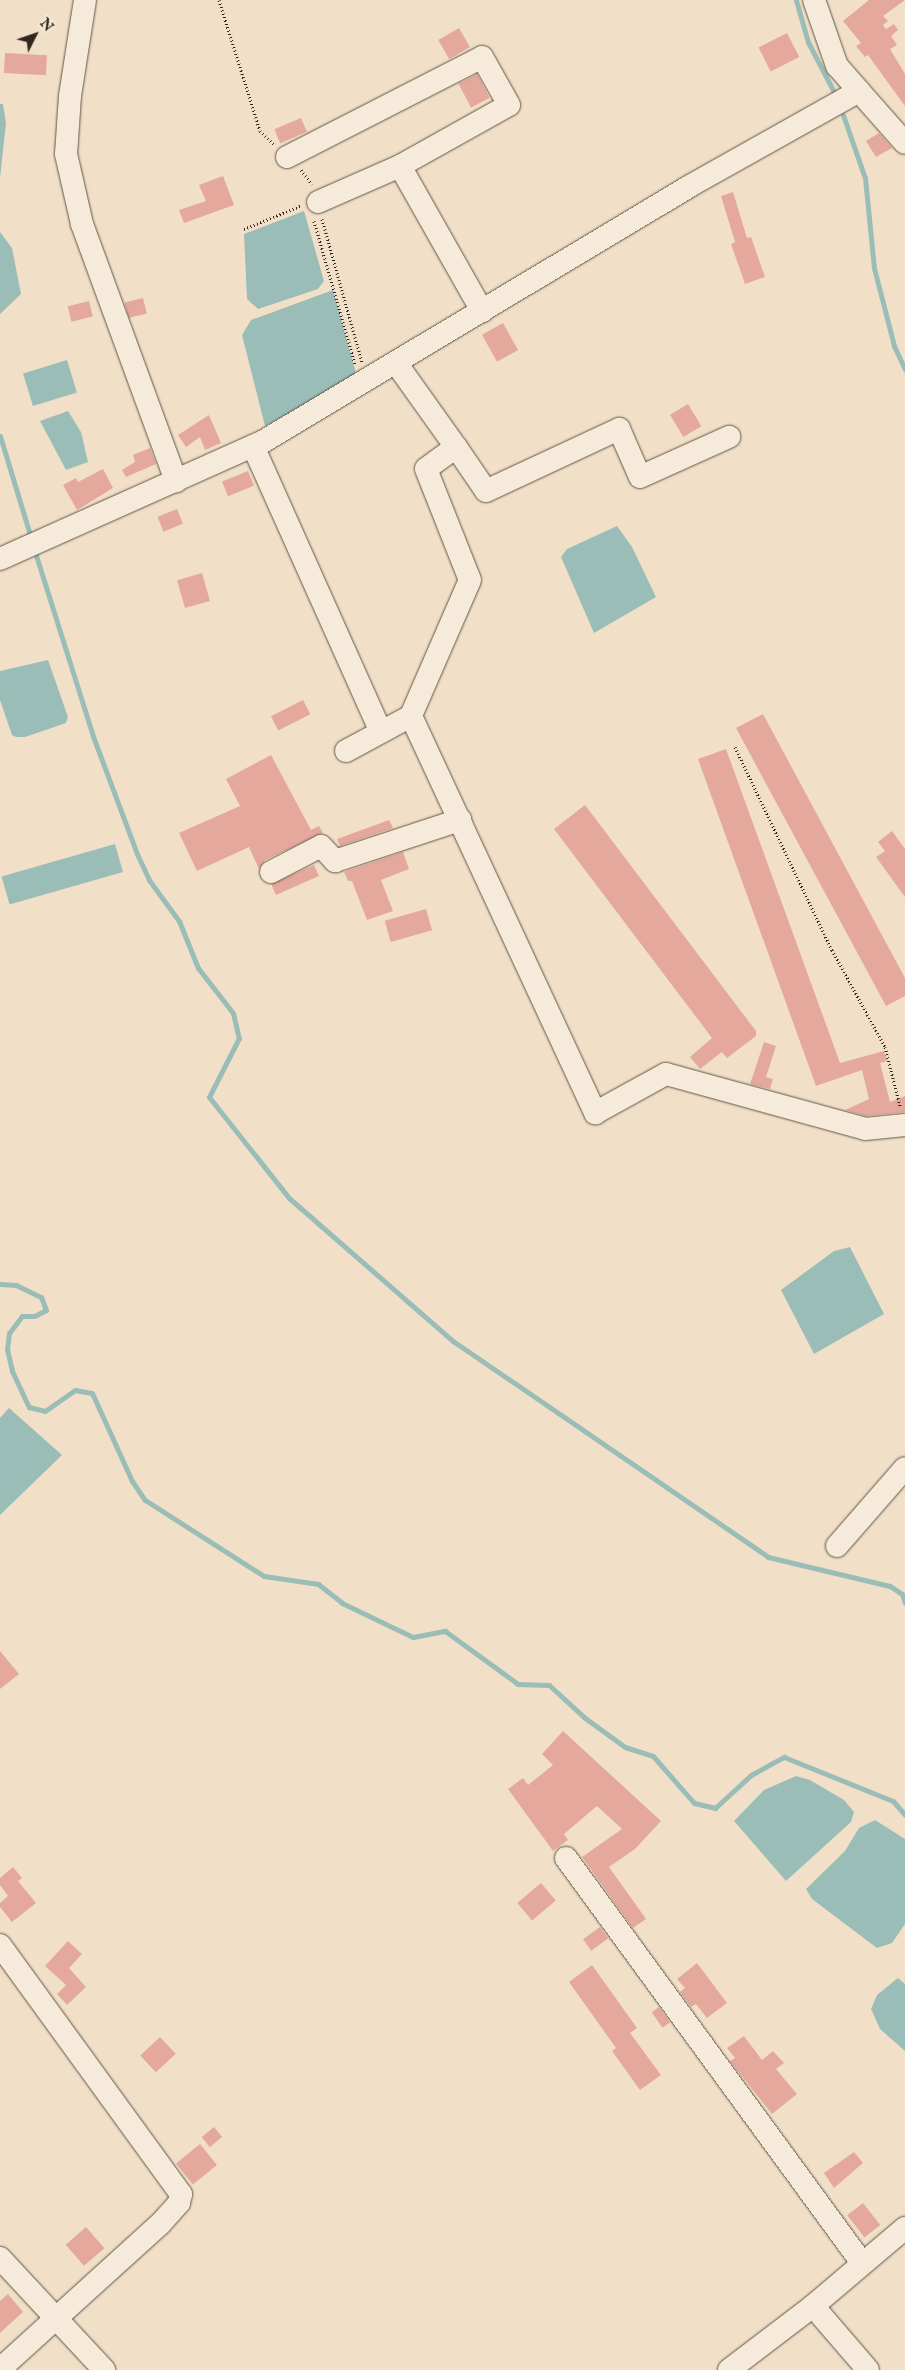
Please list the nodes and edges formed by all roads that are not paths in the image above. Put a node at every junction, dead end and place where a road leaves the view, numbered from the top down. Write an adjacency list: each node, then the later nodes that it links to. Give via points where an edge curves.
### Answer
1 (85, 0): 13 (street, via 70,96 66,154 82,224)
2 (814, 0): 3 (street, via 837,66)
3 (859, 91): 4 (street); 8 (street, via 688,187)
4 (905, 143)
5 (288, 157): 6 (street, via 482,57 509,105)
6 (400, 166): 7 (street); 8 (street)
7 (312, 207)
8 (482, 311): 9 (street)
9 (396, 363): 11 (street); 12 (street)
10 (729, 437): 12 (street, via 640,477 619,429 486,491)
11 (253, 446): 13 (street); 16 (street)
12 (456, 448): 15 (street, via 426,469 470,580)
13 (176, 481): 14 (street)
14 (0, 559)
15 (412, 716): 16 (street); 18 (street)
16 (381, 732): 17 (street)
17 (346, 751)
18 (460, 820): 19 (street, via 335,861 321,846); 20 (street, via 595,1113 666,1074 865,1129)
19 (272, 872)
20 (905, 1125)
21 (905, 1468): 22 (street)
22 (837, 1546)
23 (566, 1858): 27 (street)
24 (0, 1945): 29 (street, via 181,2194 179,2202 160,2224)
25 (905, 2228): 27 (street)
26 (0, 2258): 29 (street)
27 (862, 2263): 28 (street)
28 (813, 2306): 32 (street); 33 (street)
29 (56, 2316): 30 (street); 31 (street)
30 (0, 2369)
31 (104, 2370)
32 (729, 2370)
33 (868, 2370)

